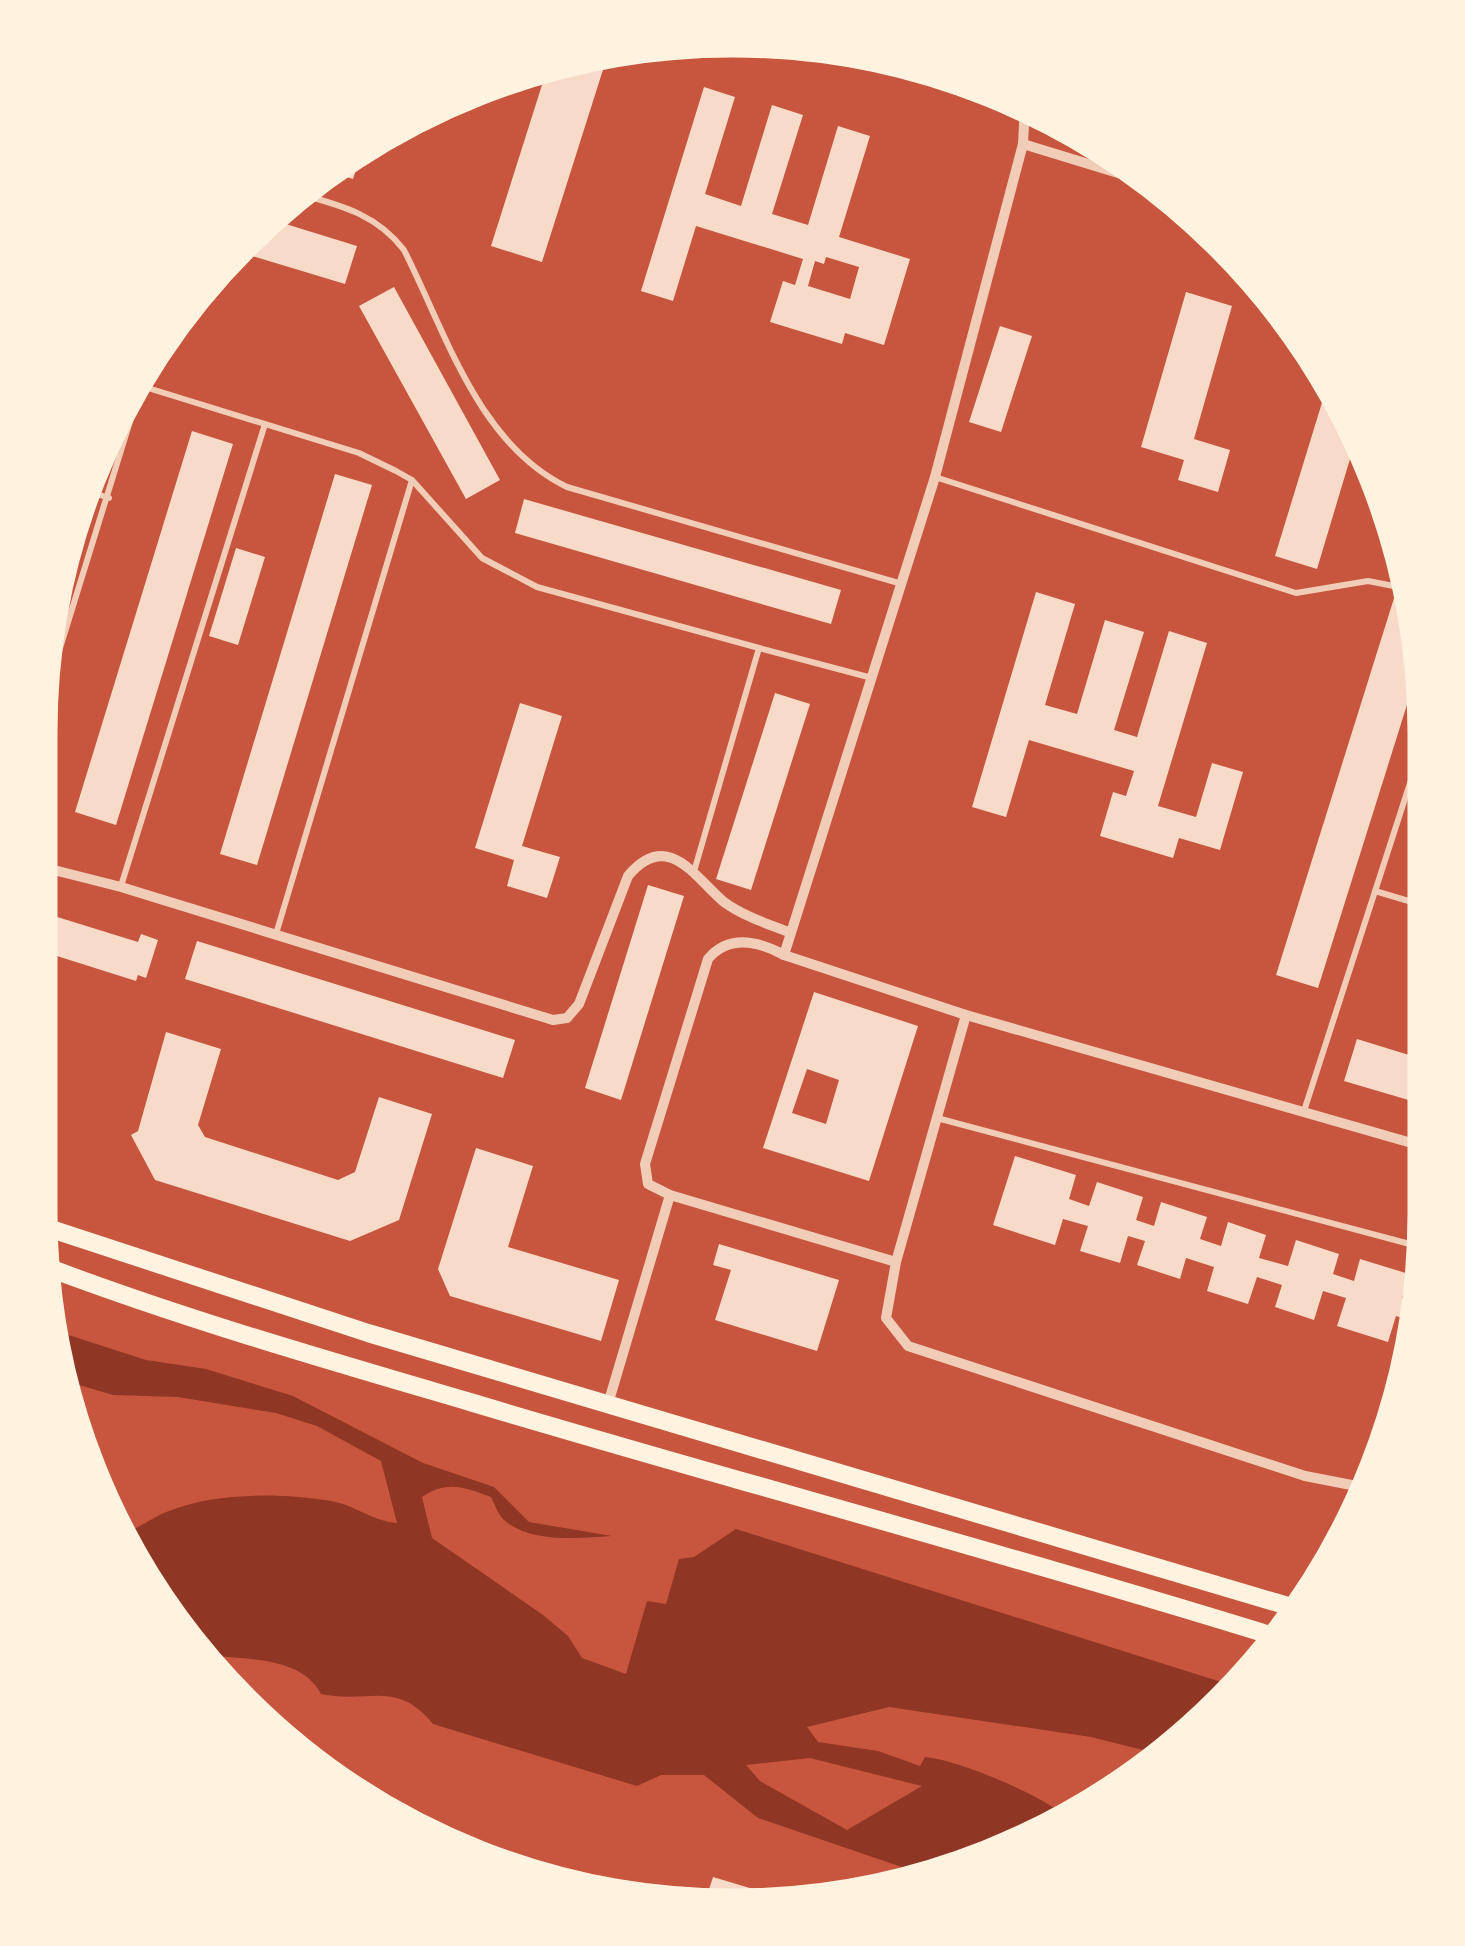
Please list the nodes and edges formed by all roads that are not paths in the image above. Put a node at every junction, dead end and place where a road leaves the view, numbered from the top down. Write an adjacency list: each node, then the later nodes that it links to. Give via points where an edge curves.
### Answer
1 (1025, 122): 2 (street)
2 (1024, 144): 3 (street); 8 (street)
3 (1112, 171)
4 (316, 199): 12 (lane, via 388,230 493,428 543,476)
5 (149, 388): 7 (lane)
6 (130, 424): 11 (lane)
7 (265, 424): 9 (lane, via 359,453); 20 (lane)
8 (935, 478): 12 (street); 13 (lane, via 1296,593 1368,581)
9 (412, 480): 14 (lane, via 499,570 538,587); 24 (lane)
10 (99, 495): 11 (lane)
11 (109, 498): 15 (lane)
12 (903, 585): 16 (street)
13 (1394, 586)
14 (760, 648): 16 (lane); 18 (lane)
15 (60, 649)
16 (872, 678): 23 (street)
17 (1410, 783): 21 (lane)
18 (694, 868): 23 (street, via 726,904); 24 (street, via 656,857 639,862 580,1004 560,1021)
19 (55, 870): 20 (street)
20 (120, 886): 24 (street)
21 (1375, 891): 22 (lane); 27 (lane)
22 (1410, 901)
23 (790, 932): 25 (street)
24 (275, 937)
25 (784, 954): 26 (street); 30 (street, via 736,942 719,946 708,959 645,1164 648,1184)
26 (966, 1015): 27 (street); 28 (street)
27 (1303, 1112): 29 (street)
28 (937, 1118): 32 (lane); 33 (street)
29 (1410, 1143)
30 (670, 1194): 33 (street); 35 (street)
31 (55, 1230): 35 (main road)
32 (1409, 1244)
33 (896, 1262): 36 (street, via 886,1318 908,1346 1305,1476)
34 (57, 1271): 38 (main road, via 288,1349)
35 (608, 1404): 37 (main road)
36 (1353, 1485)
37 (1285, 1605)
38 (1264, 1633)

